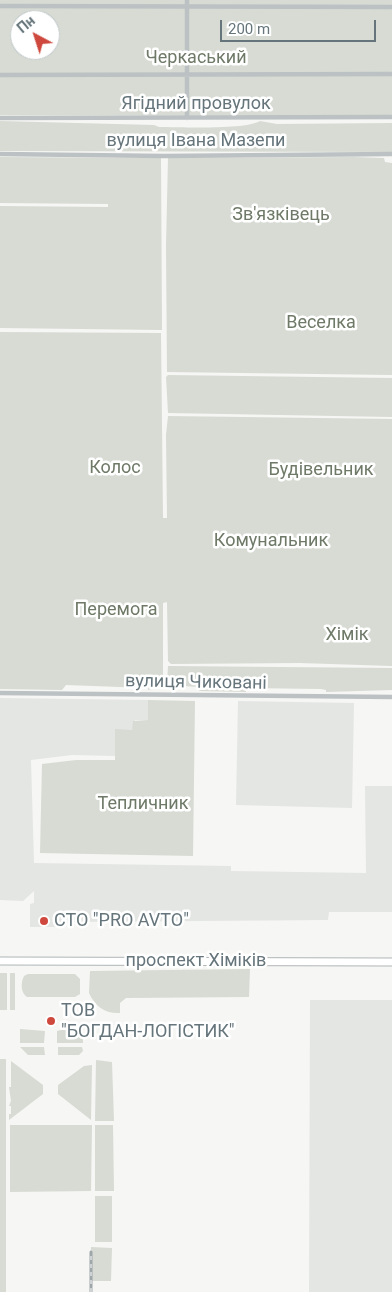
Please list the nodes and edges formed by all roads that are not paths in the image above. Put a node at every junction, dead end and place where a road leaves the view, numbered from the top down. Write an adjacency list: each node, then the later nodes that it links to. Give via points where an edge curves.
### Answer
1 (187, 0): 3 (street)
2 (0, 6): 3 (street)
3 (187, 6): 4 (street); 5 (street)
4 (392, 7)
5 (186, 74): 6 (street); 7 (street); 10 (street)
6 (392, 74)
7 (0, 75)
8 (392, 117): 10 (street, Ягідний провулок)
9 (0, 118): 10 (street, Ягідний провулок)
10 (187, 118)
11 (0, 154): 12 (street, вулиця Івана Мазепи)
12 (392, 154)
13 (0, 693): 14 (street, вулиця Чиковані)
14 (392, 697)
15 (0, 961): 16 (main road, проспект Хіміків)
16 (392, 962)

